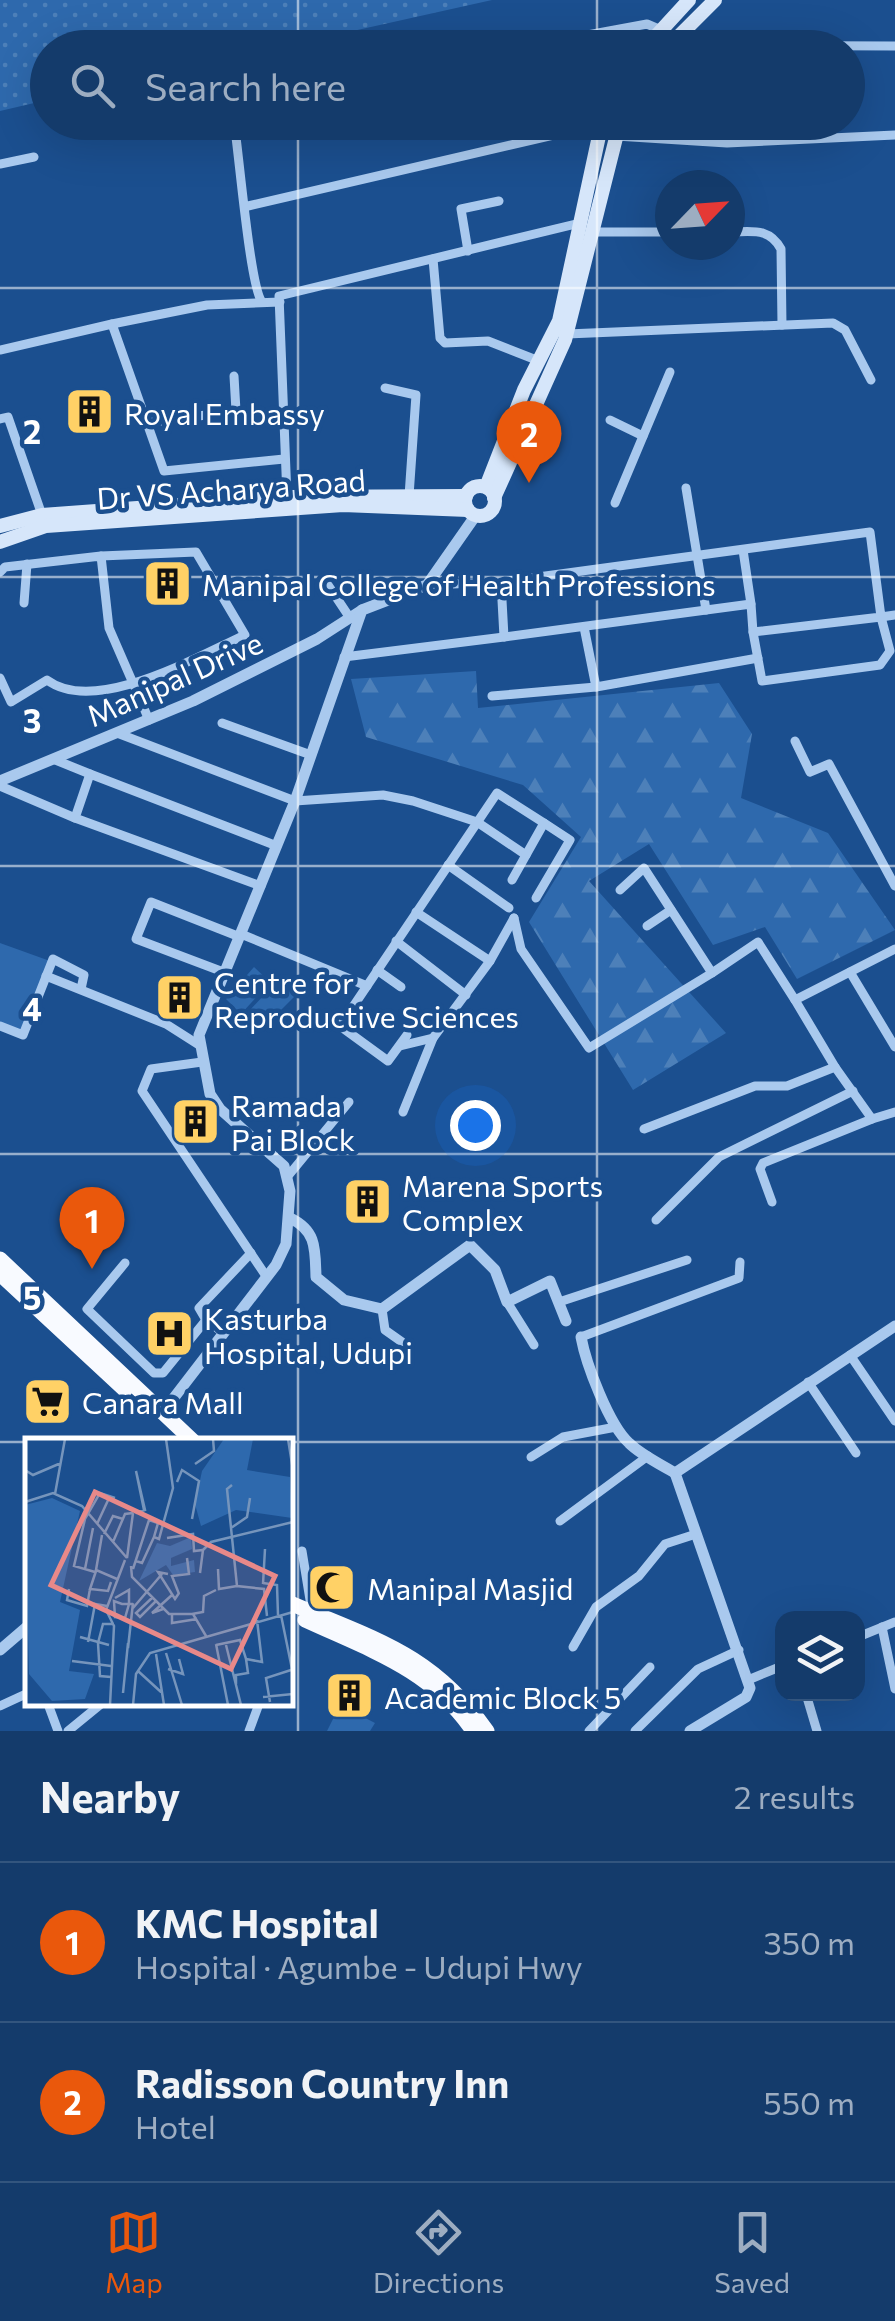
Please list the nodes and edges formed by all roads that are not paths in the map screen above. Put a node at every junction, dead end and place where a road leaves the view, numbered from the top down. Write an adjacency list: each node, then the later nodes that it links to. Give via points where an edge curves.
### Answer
1 (689, 0): 4 (main road)
2 (714, 0): 5 (main road)
3 (614, 30): 4 (street, via 647,24)
4 (661, 30)
5 (684, 30)
6 (865, 46): 7 (street)
7 (895, 46)
8 (895, 135): 9 (street)
9 (865, 136)
10 (237, 140): 19 (street)
11 (529, 140): 19 (street)
12 (599, 140): 20 (main road)
13 (614, 140): 20 (main road)
14 (710, 140): 15 (street)
15 (775, 140)
16 (34, 157): 17 (street)
17 (0, 164)
18 (499, 200): 23 (street, via 460,209)
19 (248, 206): 25 (street, via 250,266)
20 (585, 228): 21 (street); 23 (street); 29 (main road); 31 (main road, via 558,321)
21 (655, 231)
22 (745, 232): 28 (street, via 767,232 780,249)
23 (468, 250): 24 (street)
24 (433, 258): 26 (street, via 279,296); 31 (street, via 445,343 488,341)
25 (262, 302): 26 (street); 27 (street, via 206,305)
26 (280, 302): 40 (street)
27 (112, 324): 30 (street); 38 (street)
28 (782, 325): 29 (street); 34 (street, via 840,325)
29 (567, 334): 42 (main road)
30 (0, 350)
31 (538, 361): 42 (main road)
32 (670, 372): 39 (street)
33 (234, 376): 38 (street, via 236,411)
34 (870, 380)
35 (385, 388): 43 (street, via 416,395)
36 (0, 419): 47 (street, via 8,418)
37 (610, 420): 39 (street)
38 (146, 423): 40 (street, via 164,472)
39 (642, 436): 45 (street)
40 (284, 459): 44 (street)
41 (686, 488): 54 (street)
42 (490, 493): 46 (main road, via 472,488); 46 (main road, via 490,512)
43 (409, 496): 44 (main road, Dr VS Acharya Road); 46 (main road, Dr VS Acharya Road)
44 (288, 497): 48 (main road, Dr VS Acharya Road)
45 (615, 503)
46 (470, 507): 48 (main road, Dr VS Acharya Road, via 343,505); 51 (street); 59 (street)
47 (42, 515): 48 (main road, Dr VS Acharya Road); 49 (main road, Dr VS Acharya Road)
48 (112, 518): 50 (main road, Dr VS Acharya Road, via 46,526)
49 (0, 526)
50 (0, 542)
51 (456, 544)
52 (743, 550): 54 (street); 61 (street); 66 (street, via 870,532)
53 (101, 556): 55 (street); 73 (street, via 109,628); 73 (street, via 196,552 245,635)
54 (697, 557): 57 (street); 63 (street)
55 (27, 564): 56 (street); 60 (street)
56 (0, 572)
57 (501, 582): 59 (street); 69 (street)
58 (328, 586): 64 (street)
59 (427, 586): 62 (street, Manipal Drive)
60 (24, 603)
61 (752, 604): 63 (street); 68 (street)
62 (362, 610): 64 (street, Manipal Drive); 70 (street)
63 (706, 610): 67 (street)
64 (348, 615): 76 (street, Manipal Drive, via 317,639)
65 (895, 615): 66 (street)
66 (881, 617): 68 (street); 71 (street, via 890,651 880,666 762,681)
67 (584, 628): 69 (street); 74 (street)
68 (754, 632): 71 (street)
69 (504, 637): 70 (street)
70 (344, 657): 80 (street)
71 (758, 658): 74 (street)
72 (0, 678): 73 (street, via 11,702 47,680 70,690)
73 (134, 684): 76 (street)
74 (596, 688): 75 (street)
75 (492, 696)
76 (148, 720): 78 (street, Manipal Drive)
77 (222, 723): 80 (street)
78 (117, 733): 81 (street, Manipal Drive); 84 (street)
79 (795, 741): 93 (street, via 810,772 829,764)
80 (310, 754): 84 (street)
81 (53, 759): 82 (street); 83 (street, Manipal Drive)
82 (90, 774): 85 (street); 88 (street)
83 (0, 784): 85 (street)
84 (294, 801): 86 (street, via 383,795); 88 (street)
85 (75, 818): 92 (street)
86 (477, 822): 87 (street, via 497,793); 89 (street); 90 (street)
87 (544, 823): 89 (street); 95 (street, via 570,840)
88 (277, 846): 92 (street)
89 (526, 854): 91 (street)
90 (448, 865): 96 (street); 98 (street)
91 (512, 880)
92 (261, 886): 100 (street)
93 (895, 886)
94 (620, 890): 97 (street, via 644,868)
95 (536, 898)
96 (509, 908)
97 (671, 910): 99 (street); 107 (street)
98 (416, 912): 101 (street); 103 (street)
99 (647, 926)
100 (241, 936): 106 (street); 106 (street, via 152,902 136,939); 109 (street)
101 (396, 941): 104 (street); 112 (street)
102 (895, 949): 105 (street)
103 (490, 961): 107 (street, via 514,918 521,949 589,1048); 112 (street)
104 (377, 970): 109 (street); 110 (street)
105 (850, 972): 113 (street); 119 (street)
106 (226, 973): 117 (street)
107 (712, 973): 113 (street, via 758,942)
108 (46, 976): 111 (street); 111 (street, via 53,959 84,975); 114 (street, via 24,1035)
109 (367, 986): 118 (street, via 340,1026 388,1061)
110 (401, 986)
111 (81, 989): 117 (street)
112 (466, 994): 116 (street)
113 (794, 1000): 121 (street)
114 (0, 1026)
115 (408, 1035): 118 (street)
116 (433, 1038): 118 (street); 124 (street)
117 (200, 1045): 120 (street)
118 (400, 1046)
119 (895, 1046)
120 (202, 1062): 128 (street, via 220,1109); 132 (street, via 151,1069 142,1090)
121 (834, 1067): 122 (street); 127 (street, via 786,1086 755,1086)
122 (853, 1091): 126 (street); 131 (street, via 719,1157)
123 (349, 1102): 128 (street)
124 (403, 1112)
125 (895, 1112): 126 (street)
126 (872, 1118): 129 (street, via 762,1162)
127 (644, 1129)
128 (288, 1176): 130 (street)
129 (772, 1202)
130 (290, 1218): 138 (street, via 286,1244); 141 (street, via 316,1242 316,1277 344,1300)
131 (656, 1220)
132 (250, 1253): 138 (street); 142 (street, via 199,1308)
133 (0, 1259): 151 (highway)
134 (687, 1260): 140 (street)
135 (740, 1262): 146 (street, via 739,1278)
136 (125, 1263): 142 (street, via 86,1309 154,1373 163,1373)
137 (0, 1274): 154 (highway)
138 (266, 1276): 145 (street)
139 (507, 1302): 140 (street, via 550,1282); 141 (street, via 494,1270 470,1245); 148 (street)
140 (559, 1302): 143 (street)
141 (382, 1309): 147 (street, via 385,1330)
142 (206, 1320): 145 (street)
143 (566, 1320)
144 (894, 1329): 149 (street)
145 (222, 1332): 151 (street)
146 (581, 1337): 153 (street, via 586,1365)
147 (402, 1342)
148 (534, 1345)
149 (850, 1355): 150 (street); 152 (street)
150 (808, 1382): 156 (street); 159 (street)
151 (163, 1412): 155 (highway)
152 (895, 1421)
153 (616, 1427): 157 (street); 158 (street, via 563,1436)
154 (176, 1438)
155 (190, 1438)
156 (856, 1453)
157 (648, 1456): 159 (street); 160 (street)
158 (531, 1458)
159 (675, 1473): 161 (street)
160 (560, 1521)
161 (696, 1534): 170 (street, via 665,1544 639,1576 596,1607); 172 (street)
162 (302, 1551): 164 (street)
163 (292, 1604): 164 (highway)
164 (312, 1612): 183 (highway, via 423,1662 457,1691)
165 (292, 1615): 183 (highway, via 414,1670)
166 (895, 1622): 167 (street)
167 (882, 1627): 169 (street); 176 (street)
168 (25, 1629): 171 (street)
169 (865, 1633)
170 (573, 1646)
171 (0, 1650)
172 (738, 1650): 175 (street); 188 (street, via 698,1669)
173 (650, 1667): 187 (street)
174 (775, 1669): 175 (street)
175 (748, 1680): 189 (street, via 746,1696)
176 (895, 1690)
177 (25, 1694): 179 (street)
178 (808, 1701): 190 (street)
179 (0, 1706)
180 (49, 1706): 184 (street)
181 (99, 1706): 185 (street)
182 (258, 1706): 186 (street)
183 (482, 1730)
184 (58, 1731)
185 (68, 1731)
186 (249, 1731)
187 (590, 1731)
188 (635, 1731)
189 (690, 1731)
190 (817, 1731)

